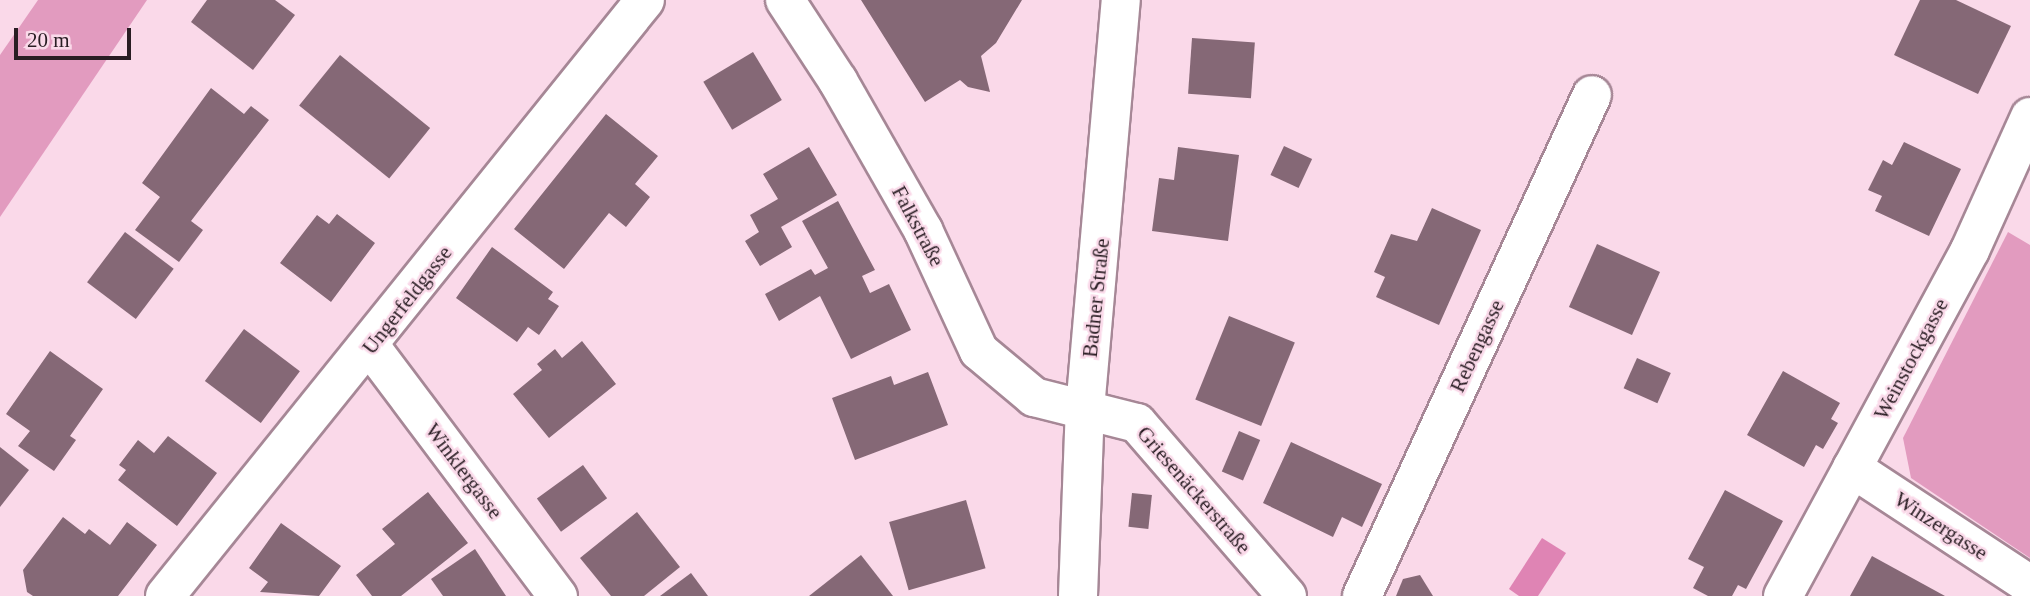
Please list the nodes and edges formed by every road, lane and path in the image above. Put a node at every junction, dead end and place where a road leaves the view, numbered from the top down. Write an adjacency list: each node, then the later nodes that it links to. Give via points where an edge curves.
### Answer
1 (645, 0): 6 (street, Ungerfeldgasse)
2 (785, 0): 7 (street, Falkstraße, via 923,230 979,351 1034,397)
3 (1121, 0): 7 (street, Badner Straße)
4 (1592, 95): 14 (street, Rebengasse)
5 (2030, 117): 8 (street, Weinstockgasse, via 1970,250)
6 (370, 346): 10 (street, Ungerfeldgasse); 11 (street, Winklergasse)
7 (1085, 409): 12 (street, Badner Straße); 13 (street, Griesenäckerstraße, via 1137,423)
8 (1853, 468): 9 (street, Winzergasse); 15 (street, Weinstockgasse)
9 (2030, 585)
10 (165, 596)
11 (558, 596)
12 (1078, 596)
13 (1287, 596)
14 (1362, 596)
15 (1783, 596)

